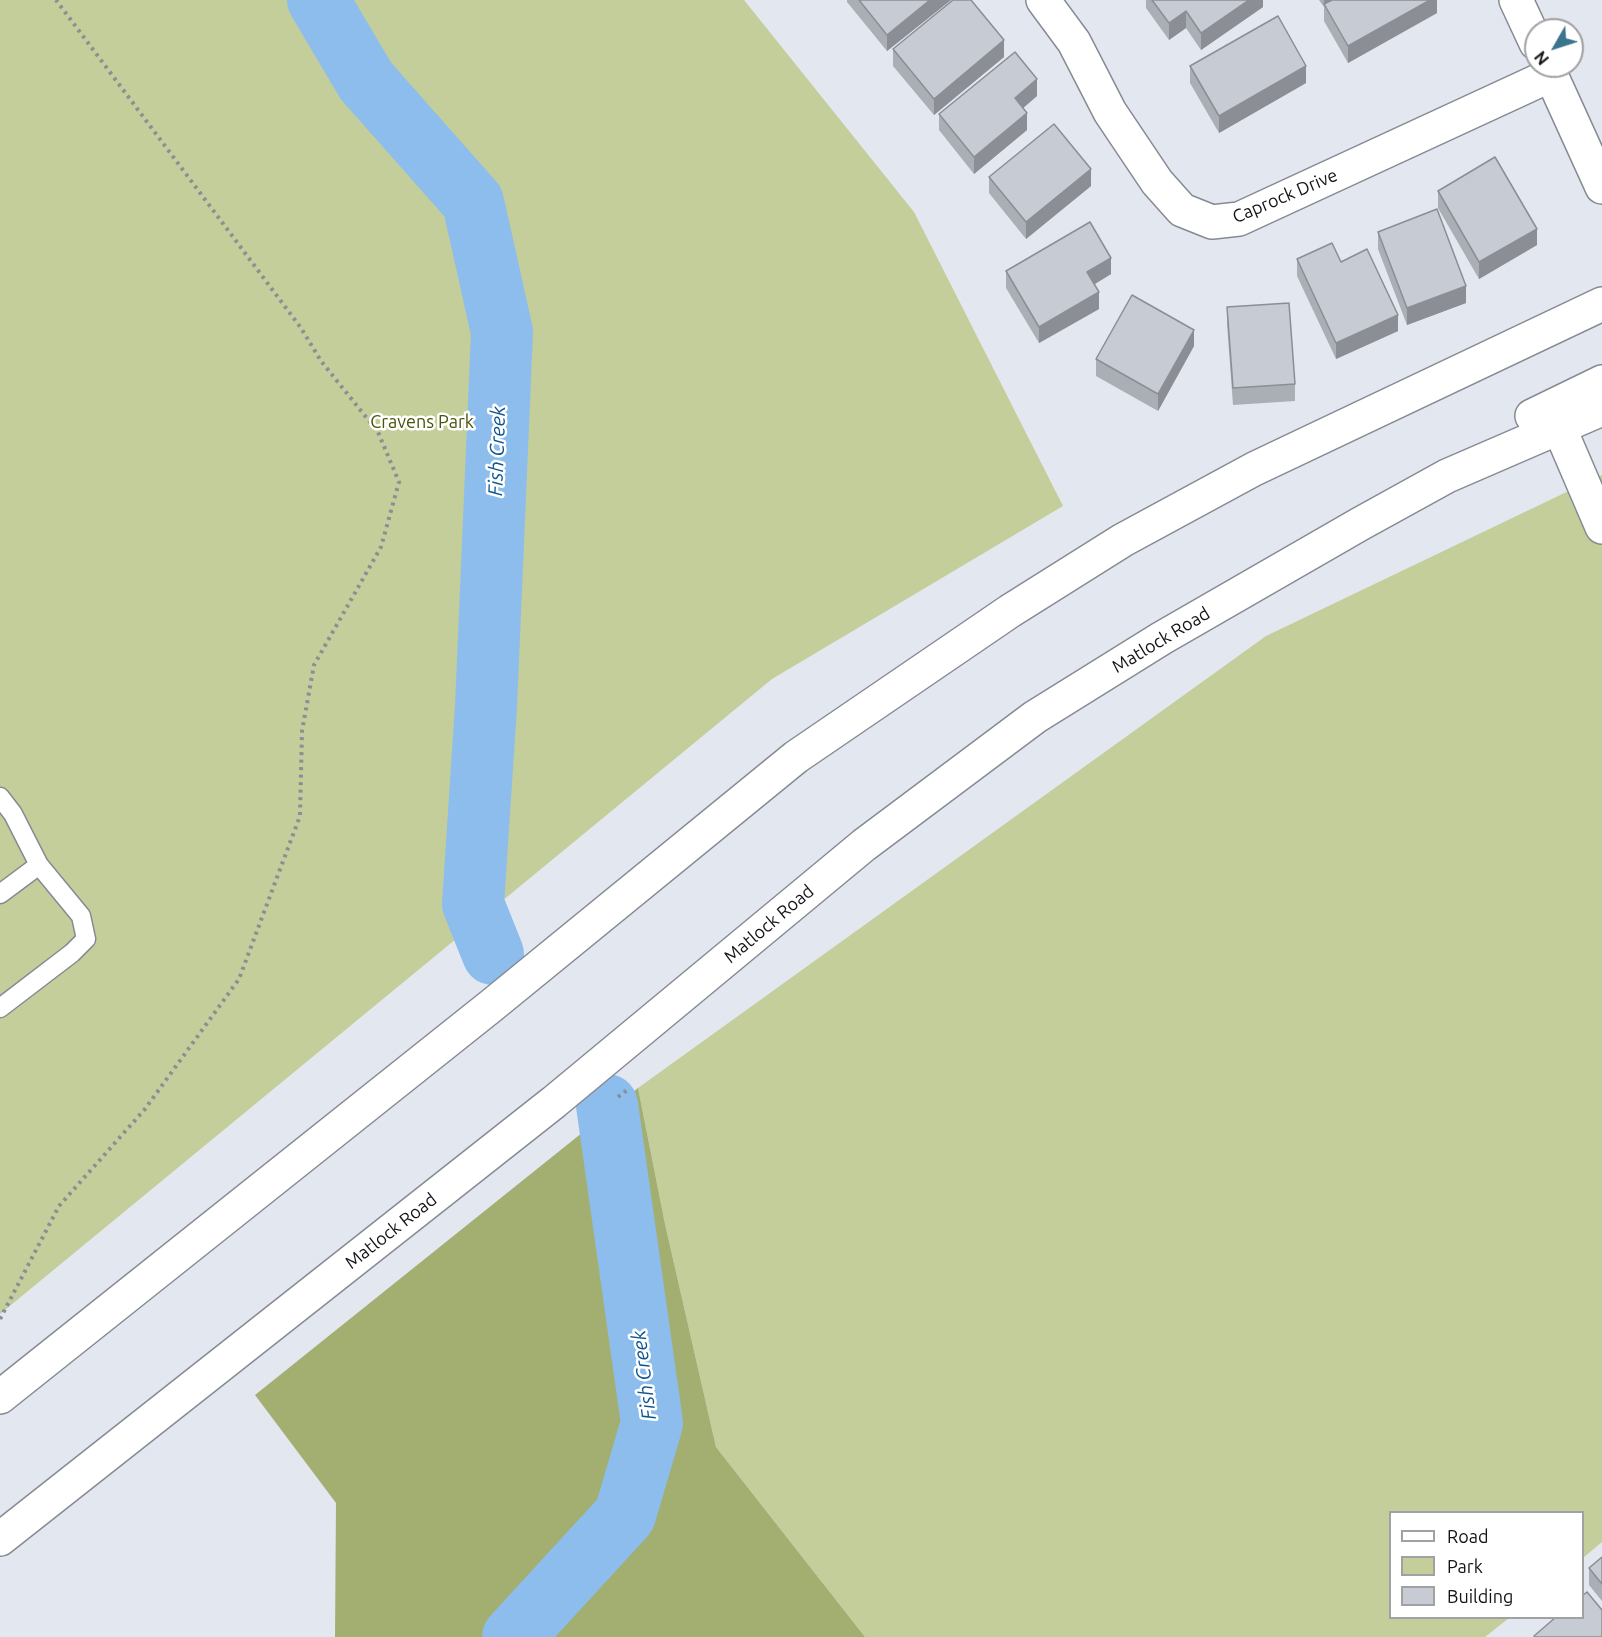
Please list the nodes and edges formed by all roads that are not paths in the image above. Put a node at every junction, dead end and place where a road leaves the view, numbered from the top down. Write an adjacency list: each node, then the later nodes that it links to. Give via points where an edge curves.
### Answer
1 (1044, 0): 4 (main road, Caprock Drive, via 1074,42 1110,112 1157,182 1182,210 1212,222 1239,219)
2 (1516, 0): 3 (main road)
3 (1524, 18)
4 (1532, 78)
5 (1553, 78): 6 (main road)
6 (1602, 187)
7 (1602, 304): 17 (main road, via 1288,452 1123,540 1010,611 796,757)
8 (1602, 382): 11 (main road, via 1446,456 1425,470)
9 (1602, 409): 10 (main road, Matlock Road)
10 (1559, 427): 11 (main road, Matlock Road); 12 (main road)
11 (1409, 497): 18 (main road, Matlock Road, via 1162,638 1035,717 864,845 554,1102)
12 (1602, 527)
13 (0, 797): 14 (lane)
14 (39, 865): 15 (lane); 16 (lane, via 81,916 86,939)
15 (0, 894)
16 (0, 1008)
17 (0, 1397)
18 (0, 1539)

